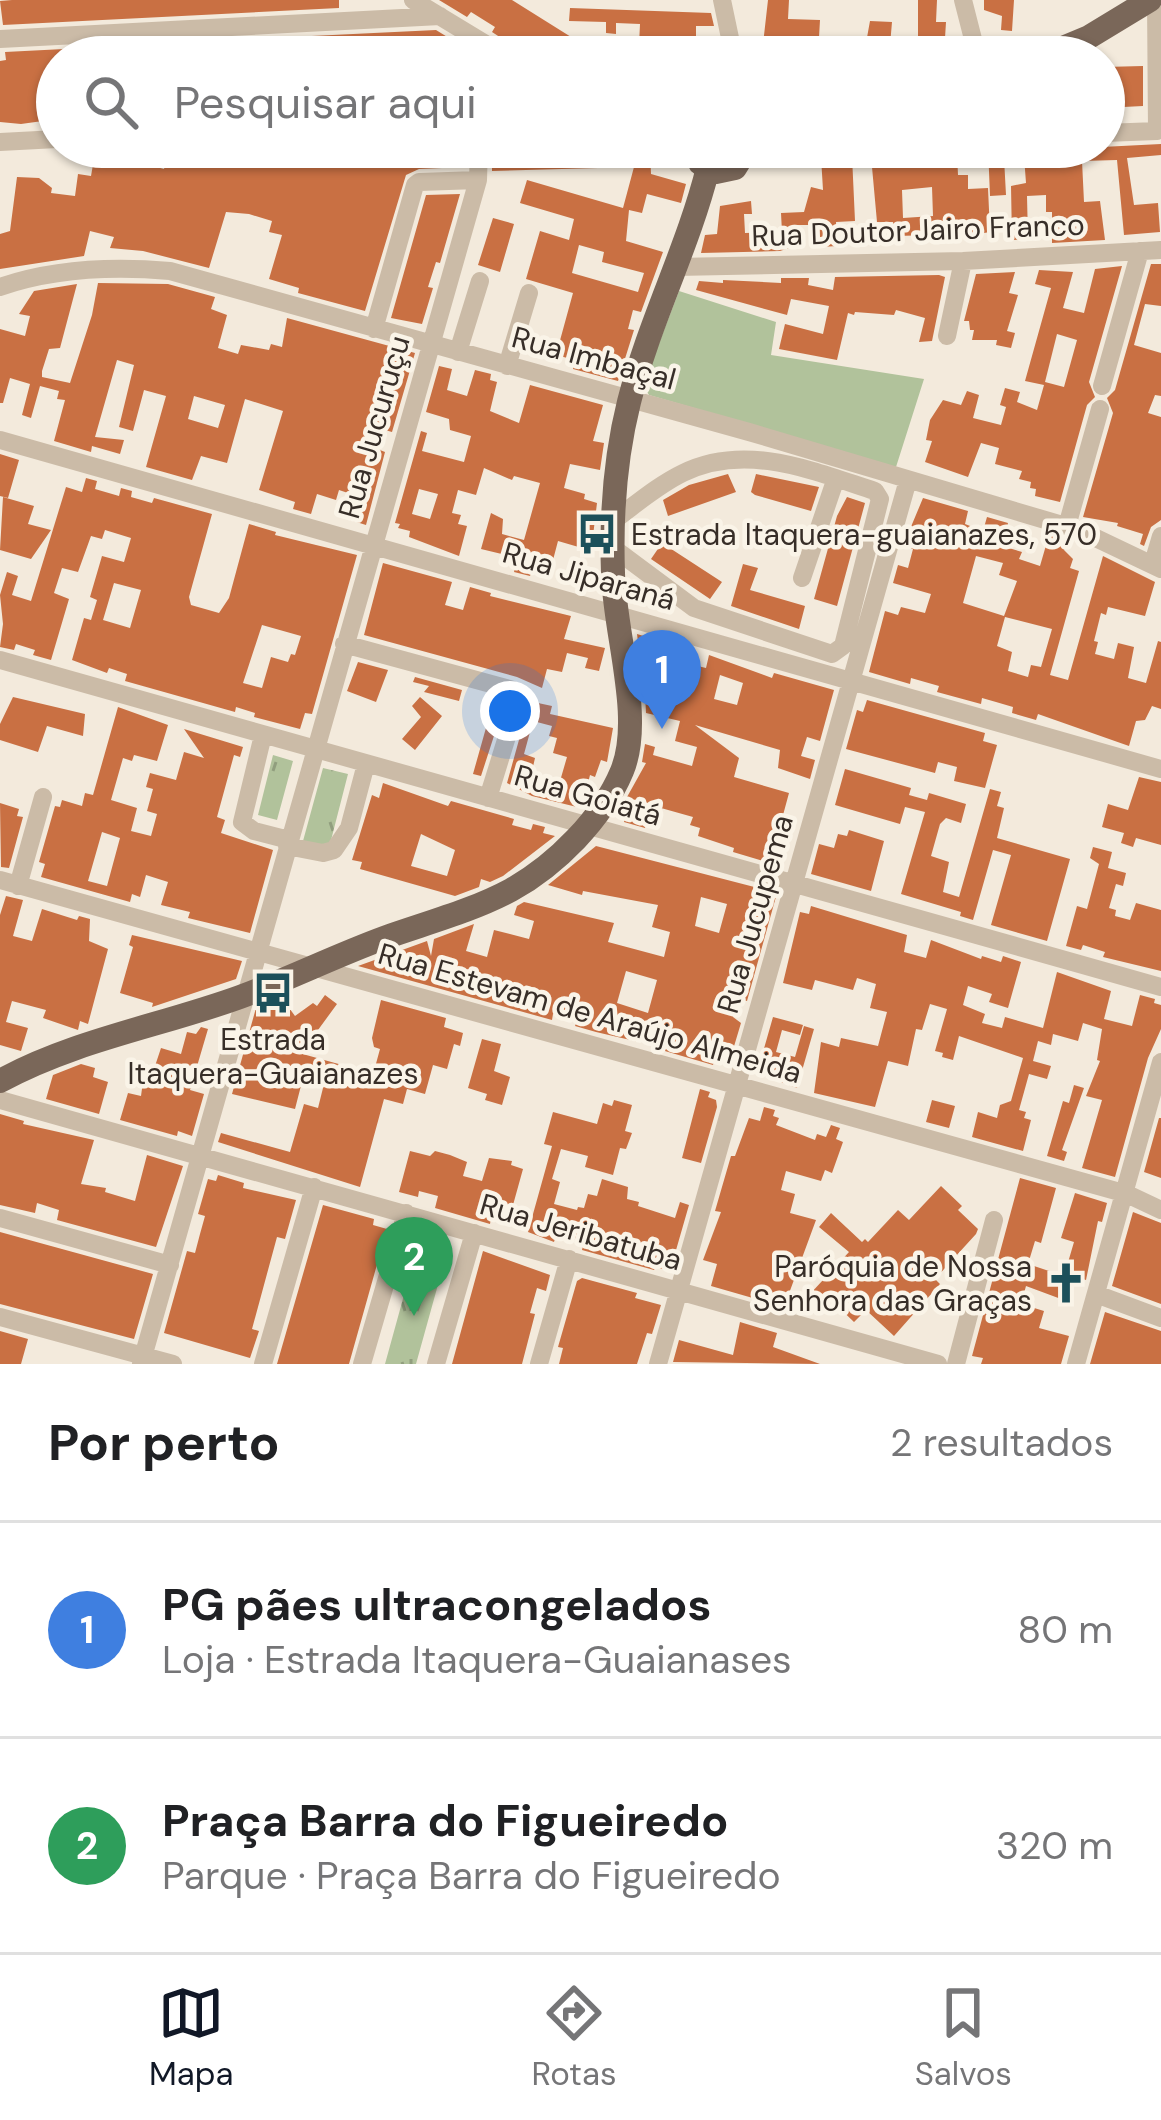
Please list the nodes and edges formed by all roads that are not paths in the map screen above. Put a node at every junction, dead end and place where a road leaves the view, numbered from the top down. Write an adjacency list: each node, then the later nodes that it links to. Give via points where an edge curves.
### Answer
1 (413, 0): 5 (street)
2 (722, 0): 8 (street)
3 (962, 0): 9 (street)
4 (1153, 0): 10 (main road); 13 (street, via 1157,131)
5 (440, 16): 6 (street); 7 (street)
6 (57, 36)
7 (473, 36)
8 (730, 36)
9 (972, 36)
10 (1091, 36)
11 (36, 37): 12 (street)
12 (0, 39)
13 (1125, 132)
14 (36, 140): 15 (street)
15 (0, 142)
16 (478, 168): 18 (street, Rua Jucuruçu)
17 (719, 168): 22 (main road)
18 (478, 180): 26 (street, via 417,183); 28 (street, Rua Jucuruçu)
19 (1161, 250): 20 (street, Rua Doutor Jairo Franco)
20 (1140, 251): 21 (street, Rua Doutor Jairo Franco); 31 (street)
21 (963, 261): 22 (street, Rua Doutor Jairo Franco); 27 (street)
22 (676, 267): 32 (main road)
23 (480, 281): 29 (street)
24 (0, 286): 26 (street, Rua Imbaçal, via 99,267 170,272)
25 (529, 292): 30 (street)
26 (374, 329): 28 (street, Rua Imbaçal)
27 (947, 337)
28 (429, 343): 29 (street, Rua Imbaçal); 40 (street, Rua Jucuruçu)
29 (458, 352): 30 (street, Rua Imbaçal)
30 (507, 365): 32 (street, Rua Imbaçal)
31 (1102, 386)
32 (630, 399): 36 (street, Rua Imbaçal); 38 (main road)
33 (1100, 409): 37 (street)
34 (0, 440): 40 (street, Rua Jiparaná)
35 (836, 478): 38 (street, via 742,457 703,464 678,475); 38 (street, via 880,499 836,654 694,608); 42 (street)
36 (908, 480): 37 (street, Rua Imbaçal); 46 (street, Rua Jucupema)
37 (1067, 526): 41 (street, Rua Imbaçal)
38 (612, 534): 43 (main road)
39 (1161, 536): 41 (street)
40 (371, 547): 43 (street, Rua Jiparaná); 44 (street, Rua Jucuruçu)
41 (1157, 566)
42 (802, 578)
43 (614, 614): 46 (street, Rua Jiparaná); 55 (main road, via 630,742 608,798)
44 (344, 644): 47 (street); 50 (street, Rua Jucuruçu)
45 (0, 660): 49 (street, Rua Goiatá)
46 (851, 682): 52 (street, Rua Jiparaná); 58 (street, Rua Jucupema)
47 (513, 690)
48 (514, 714): 54 (street)
49 (263, 735): 50 (street, Rua Goiatá); 56 (street, via 242,822)
50 (314, 750): 51 (street, Rua Goiatá); 56 (street, Rua Jucuruçu)
51 (366, 764): 54 (street, Rua Goiatá); 56 (street, via 349,828 334,850)
52 (1161, 769)
53 (43, 796): 57 (street)
54 (488, 798): 55 (street, Rua Goiatá)
55 (586, 826): 58 (street, Rua Goiatá); 60 (main road, via 511,890)
56 (288, 843): 59 (street)
57 (9, 883): 59 (street, Rua Estevam de Araújo Almeida)
58 (795, 884): 61 (street, Rua Goiatá); 65 (street, Rua Jucupema)
59 (259, 951): 60 (street, Rua Estevam de Araújo Almeida); 62 (street)
60 (314, 965): 62 (main road); 65 (street, Rua Estevam de Araújo Almeida)
61 (1161, 987)
62 (247, 994): 64 (main road, via 50,1055); 67 (street)
63 (1161, 1062): 69 (street)
64 (0, 1081)
65 (738, 1086): 69 (street, Rua Estevam de Araújo Almeida); 77 (street, Rua Jucupema)
66 (0, 1100): 67 (street, Rua Jeribatuba)
67 (201, 1156): 68 (street, Rua Jeribatuba); 76 (street)
68 (314, 1187): 71 (street, Rua Jeribatuba); 83 (street)
69 (1124, 1193): 70 (street, Rua Estevam de Araújo Almeida); 78 (street)
70 (1161, 1210)
71 (406, 1214): 74 (street, Rua Jeribatuba); 84 (street)
72 (0, 1218): 76 (street)
73 (994, 1220): 89 (street)
74 (474, 1233): 75 (street, Rua Jeribatuba); 85 (street)
75 (569, 1259): 77 (street, Rua Jeribatuba); 86 (street)
76 (170, 1265): 81 (street)
77 (679, 1291): 87 (street, Rua Jucupema); 88 (street, Rua Jeribatuba)
78 (1096, 1294): 80 (street); 90 (street)
79 (0, 1317): 81 (street)
80 (1161, 1318)
81 (143, 1360): 82 (street)
82 (173, 1364)
83 (263, 1364)
84 (362, 1364)
85 (436, 1364)
86 (539, 1364)
87 (658, 1364)
88 (938, 1364)
89 (956, 1364)
90 (1076, 1364)

